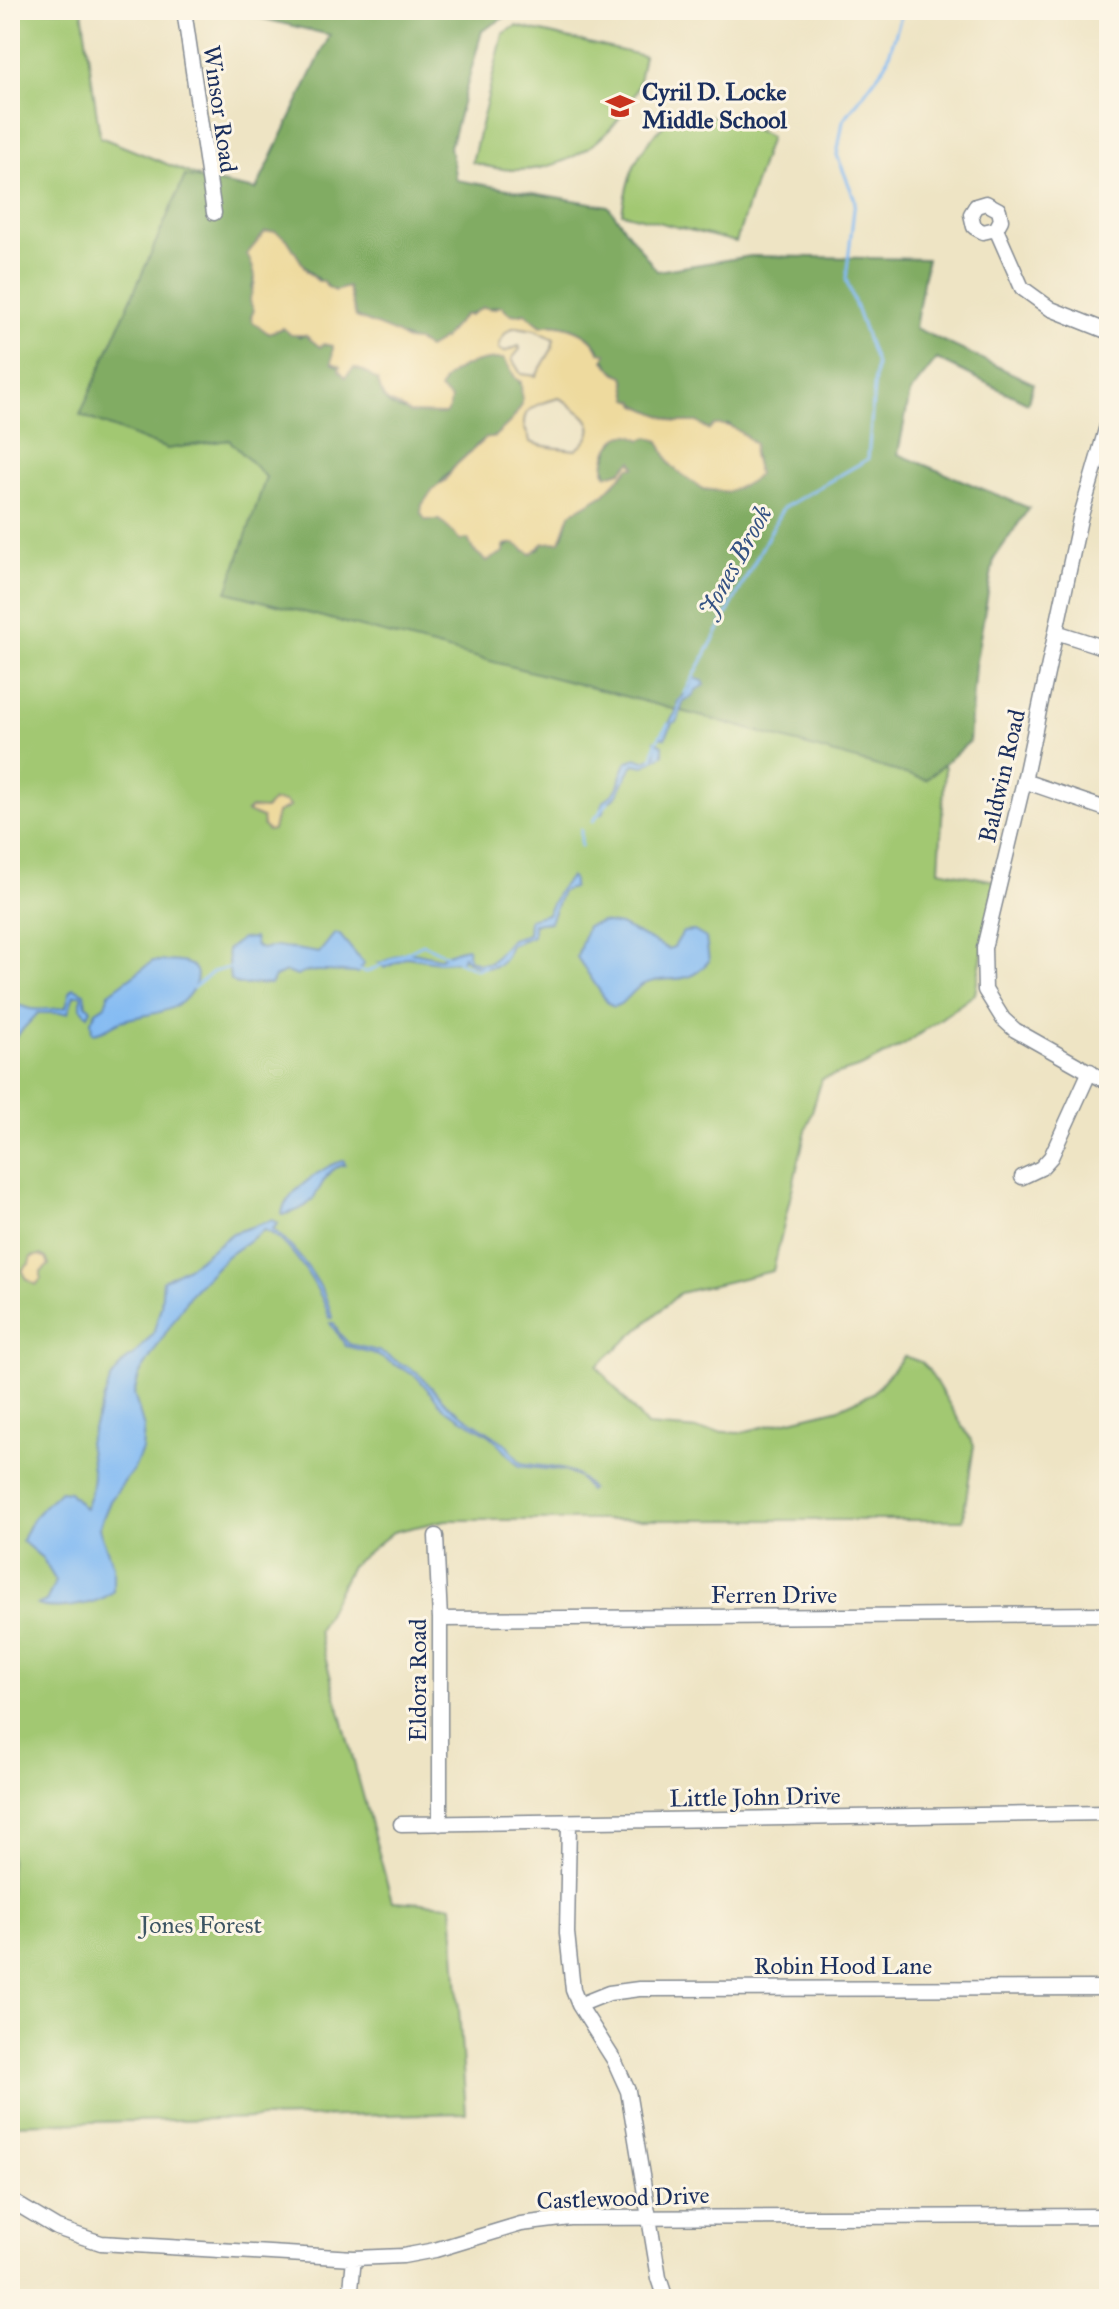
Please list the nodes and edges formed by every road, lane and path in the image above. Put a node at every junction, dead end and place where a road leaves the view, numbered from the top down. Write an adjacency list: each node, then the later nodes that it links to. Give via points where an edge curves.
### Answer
1 (184, 10): 2 (street, Winsor Road)
2 (214, 213)
3 (996, 229): 4 (street, via 1022,288 1051,309)
4 (1109, 332)
5 (1109, 419): 6 (street, Baldwin Road)
6 (1056, 632): 7 (street); 8 (street, Baldwin Road)
7 (1109, 649)
8 (1024, 781): 9 (street); 10 (street, Baldwin Road, via 987,932 985,990 1015,1030)
9 (1109, 810)
10 (1090, 1071): 11 (street, Baldwin Road); 12 (street, via 1051,1157)
11 (1109, 1083)
12 (1022, 1177)
13 (436, 1536): 15 (street, Eldora Road)
14 (1109, 1614): 15 (street, Ferren Drive)
15 (440, 1619): 19 (street, Eldora Road)
16 (1109, 1813): 17 (street, Little John Drive)
17 (569, 1822): 19 (street, Little John Drive); 21 (street, via 569,1970)
18 (401, 1824): 19 (street, Little John Drive)
19 (440, 1824)
20 (1109, 1988): 21 (street, Robin Hood Lane, via 639,1989)
21 (579, 2005): 23 (street, via 628,2091)
22 (10, 2200): 25 (street, Castlewood Drive, via 57,2228 101,2243)
23 (649, 2216): 24 (street, Castlewood Drive); 25 (street, Castlewood Drive, via 543,2220 435,2250); 27 (street)
24 (1109, 2216)
25 (354, 2258): 26 (street)
26 (350, 2299)
27 (666, 2299)

